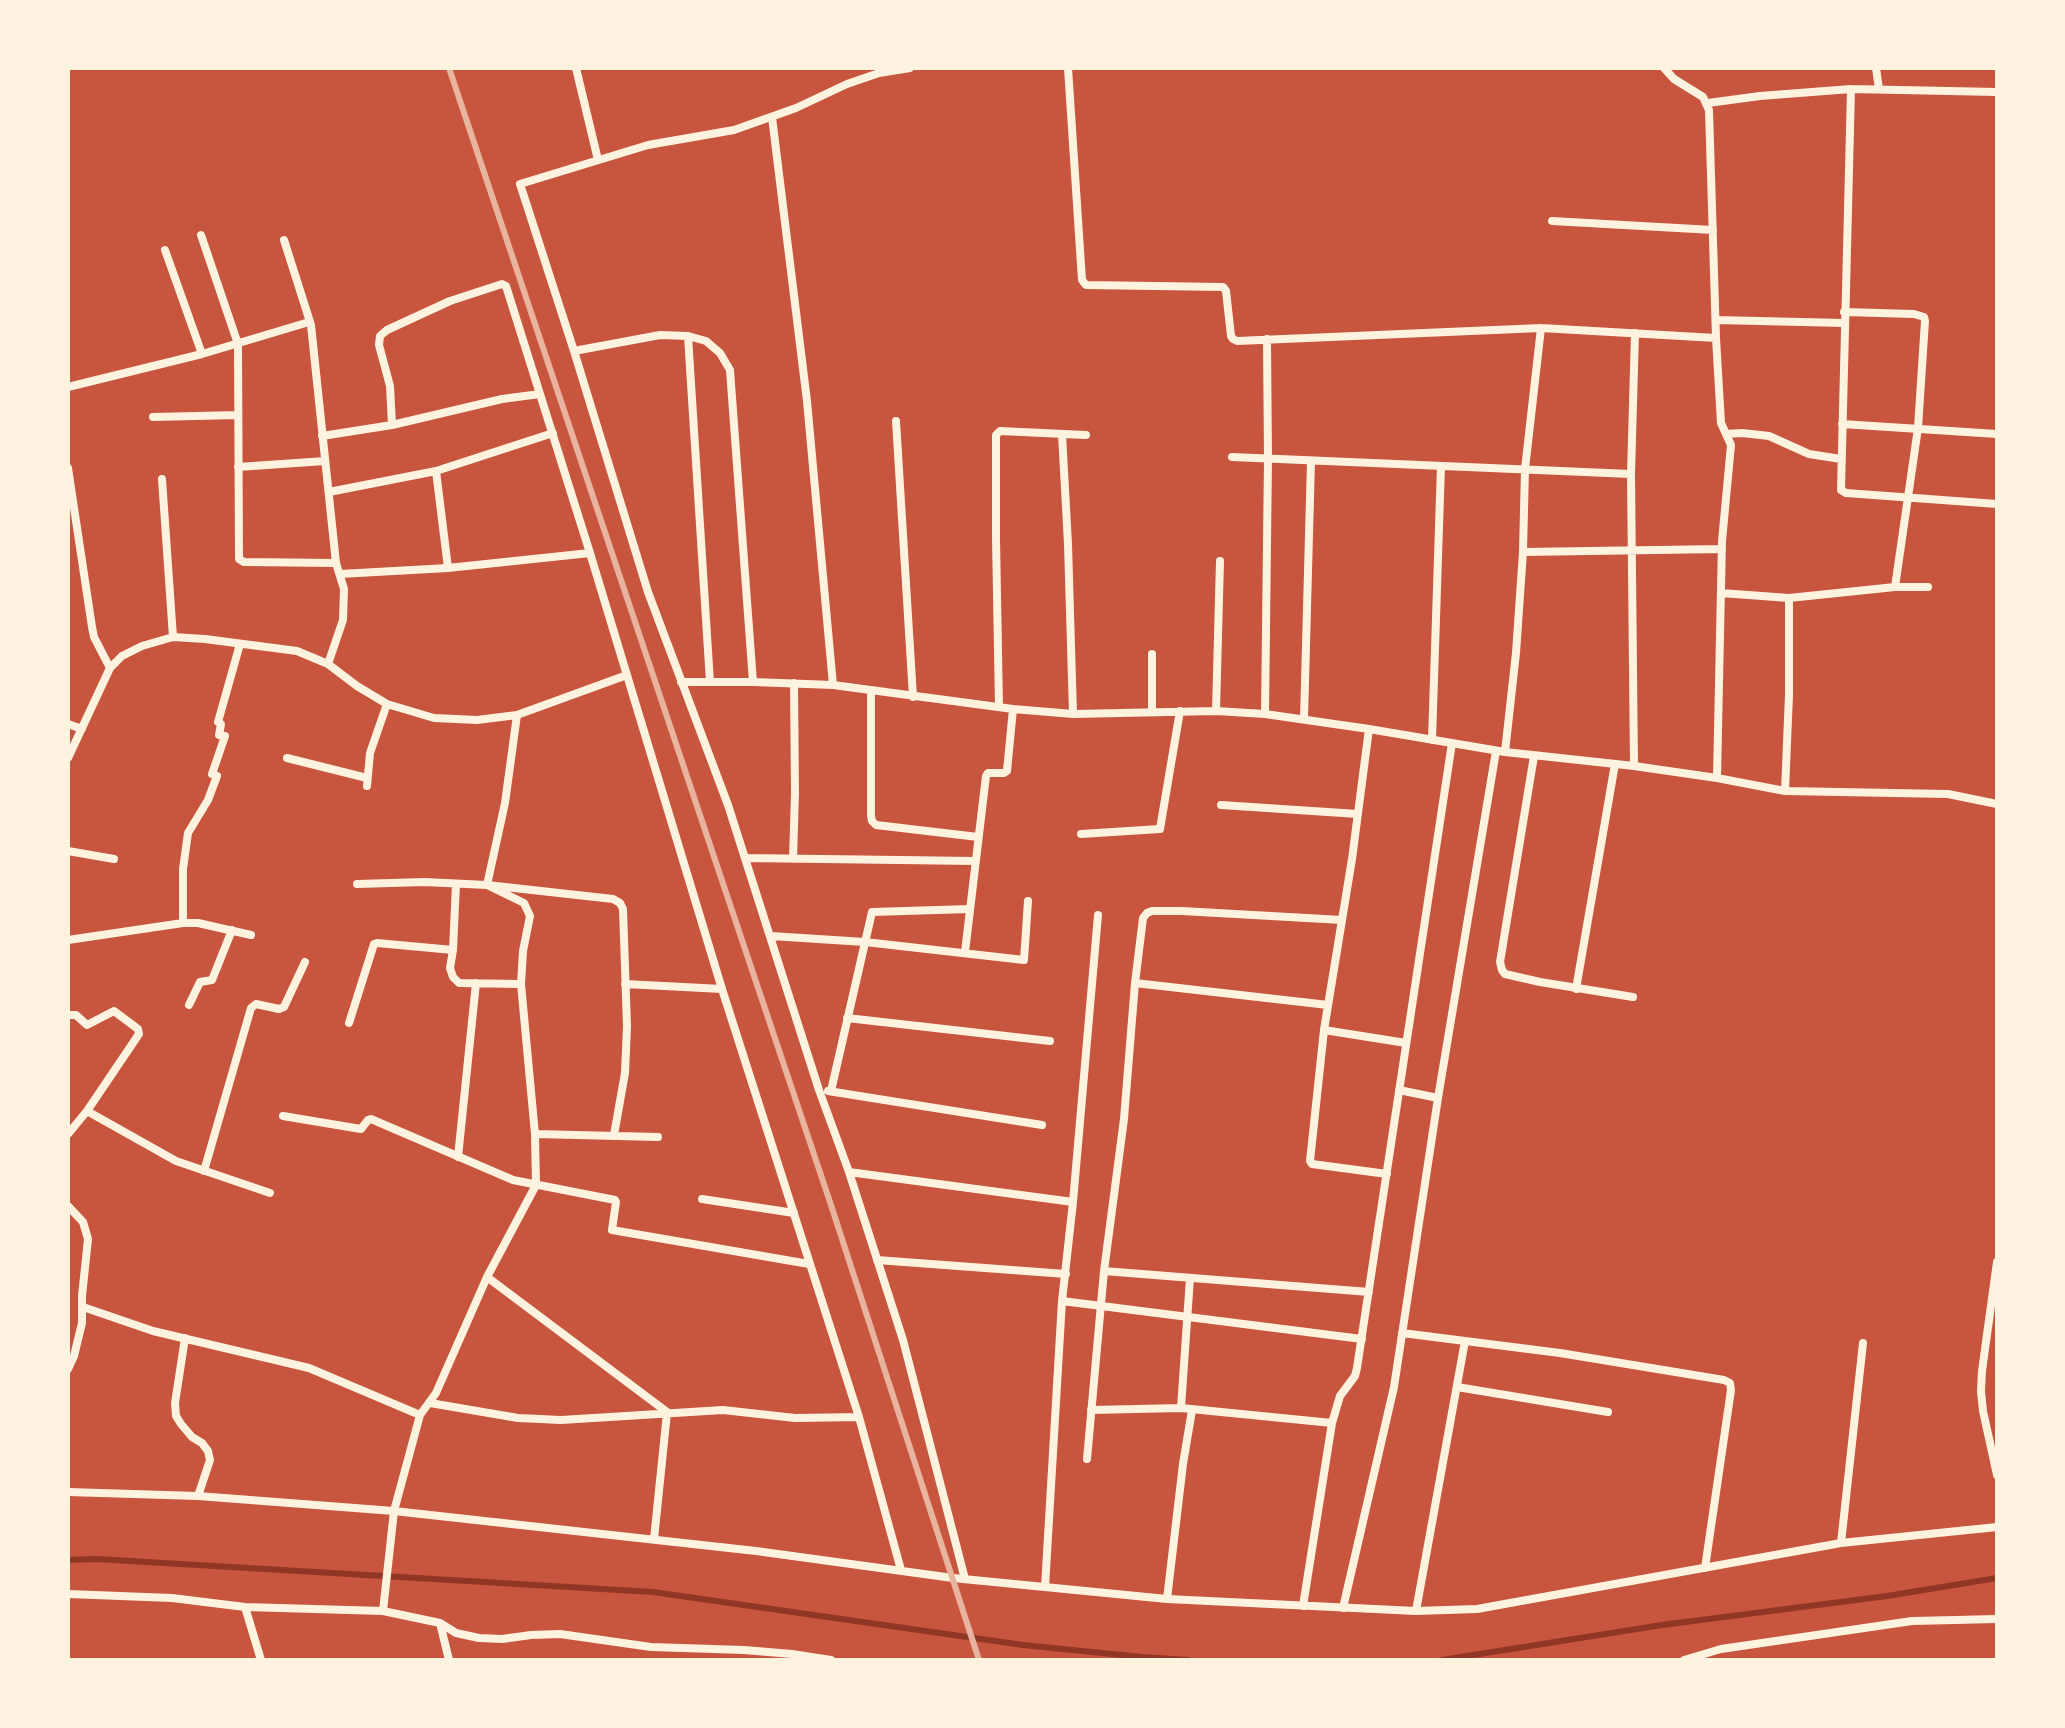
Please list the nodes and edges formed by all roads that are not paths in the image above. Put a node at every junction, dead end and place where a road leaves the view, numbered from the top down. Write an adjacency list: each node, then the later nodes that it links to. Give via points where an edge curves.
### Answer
1 (576, 68): 11 (street)
2 (910, 68): 10 (street, via 847,84)
3 (1068, 68): 25 (street, via 1084,284 1221,286 1226,289 1233,339)
4 (1664, 68): 9 (street)
5 (1876, 68): 7 (street)
6 (1851, 89): 7 (street); 9 (street); 17 (street)
7 (1879, 89): 8 (street)
8 (1997, 92)
9 (1708, 103): 13 (street)
10 (772, 117): 11 (street); 80 (street, via 807,401)
11 (598, 160): 27 (street, via 520,184)
12 (1552, 221): 13 (street)
13 (1713, 230): 18 (street)
14 (201, 235): 26 (street)
15 (284, 240): 19 (street)
16 (165, 250): 28 (street)
17 (1844, 312): 20 (street); 36 (street, via 1924,317)
18 (1716, 320): 20 (street); 24 (street)
19 (309, 322): 26 (street); 42 (street)
20 (1844, 323): 34 (street)
21 (1541, 328): 22 (street); 25 (street); 51 (street)
22 (1635, 333): 24 (street); 53 (street)
23 (688, 336): 27 (street, via 660,335); 77 (street); 78 (street, via 706,341 730,370)
24 (1716, 338): 39 (street)
25 (1267, 339): 44 (street)
26 (238, 344): 28 (street); 31 (street)
27 (574, 351): 76 (street)
28 (202, 354): 29 (street)
29 (68, 387)
30 (540, 394): 35 (street); 35 (street, via 507,286 502,284 450,301 380,336); 37 (street)
31 (238, 415): 32 (street); 49 (street)
32 (153, 417)
33 (896, 421): 82 (street)
34 (1842, 424): 36 (street); 45 (street)
35 (392, 425): 42 (street)
36 (1918, 428): 40 (street); 56 (street)
37 (553, 433): 52 (street); 61 (street)
38 (1062, 434): 41 (street); 84 (street, via 996,435); 89 (street)
39 (1726, 434): 45 (street, via 1769,436 1809,454); 58 (street, via 1731,445)
40 (1997, 434)
41 (1086, 435)
42 (322, 436): 46 (street)
43 (1232, 457): 44 (street)
44 (1268, 459): 47 (street); 90 (street)
45 (1841, 459): 56 (street, via 1840,486 1846,493)
46 (325, 461): 49 (street); 55 (street)
47 (1311, 461): 48 (street); 92 (street)
48 (1441, 466): 51 (street); 96 (street)
49 (238, 467): 63 (street, via 238,556 244,562)
50 (68, 468): 74 (street, via 94,637)
51 (1525, 469): 53 (street); 60 (street)
52 (436, 471): 55 (street); 64 (street)
53 (1631, 474): 59 (street)
54 (162, 479): 70 (street)
55 (329, 492): 63 (street)
56 (1907, 498): 57 (street); 66 (street)
57 (1997, 504)
58 (1722, 549): 59 (street); 68 (street)
59 (1631, 551): 60 (street); 103 (street)
60 (1523, 552): 98 (street, via 1516,653)
61 (590, 553): 64 (street); 75 (street)
62 (1220, 561): 87 (street)
63 (336, 563): 65 (street)
64 (448, 568): 65 (street)
65 (340, 574): 73 (street, via 343,620)
66 (1895, 587): 67 (street); 69 (street)
67 (1928, 587)
68 (1721, 593): 69 (street); 104 (street)
69 (1789, 598): 105 (street)
70 (173, 637): 71 (street); 74 (street, via 142,646)
71 (240, 644): 73 (street, via 297,651); 123 (street, via 218,722 219,735 225,737 212,774 217,776 188,833)
72 (1152, 654): 88 (street)
73 (328, 664): 83 (street)
74 (110, 668): 94 (street)
75 (627, 675): 91 (street); 136 (street)
76 (681, 682): 77 (street); 112 (street)
77 (710, 682): 78 (street)
78 (753, 682): 79 (street)
79 (794, 683): 80 (street); 114 (street)
80 (833, 685): 81 (street)
81 (871, 690): 82 (street); 110 (street, via 872,821)
82 (913, 697): 84 (street)
83 (387, 704): 91 (street, via 434,718); 101 (street, via 370,753 367,782)
84 (999, 707): 85 (street)
85 (1013, 709): 89 (street); 110 (street, via 1007,771 986,775)
86 (1180, 711): 87 (street); 88 (street); 109 (street, via 1160,829)
87 (1216, 711): 90 (street)
88 (1152, 712): 89 (street)
89 (1073, 714)
90 (1265, 714): 92 (street)
91 (517, 715): 118 (street)
92 (1304, 719): 95 (street)
93 (68, 724): 94 (street)
94 (82, 729): 100 (street)
95 (1369, 729): 96 (street); 108 (street)
96 (1432, 740): 97 (street)
97 (1452, 743): 98 (street); 146 (street)
98 (1501, 752): 99 (street); 150 (street)
99 (1534, 756): 102 (street); 137 (street, via 1500,962 1505,974)
100 (68, 758)
101 (287, 758)
102 (1615, 764): 103 (street); 137 (street)
103 (1634, 766): 104 (street)
104 (1717, 778): 105 (street)
105 (1785, 791): 106 (street, via 1948,794)
106 (1997, 804)
107 (1221, 805): 108 (street)
108 (1358, 814): 122 (street)
109 (1081, 834)
110 (978, 837): 115 (street)
111 (68, 851): 113 (street)
112 (745, 858): 114 (street); 126 (street)
113 (114, 859)
114 (793, 859): 115 (street)
115 (975, 861): 120 (street)
116 (357, 884): 117 (street)
117 (456, 884): 118 (street); 129 (street)
118 (487, 885): 134 (street, via 528,909); 135 (street, via 620,903)
119 (1028, 901): 130 (street, via 1024,960)
120 (970, 909): 128 (street, via 874,911); 130 (street)
121 (1098, 915): 167 (street)
122 (1342, 920): 133 (street, via 1152,911 1143,918); 140 (street)
123 (183, 923): 124 (street); 127 (street)
124 (232, 930): 125 (street); 139 (street, via 212,980 200,982)
125 (251, 935)
126 (771, 936): 128 (street); 147 (street)
127 (68, 940)
128 (865, 942): 130 (street); 142 (street)
129 (453, 950): 132 (street, via 453,977 459,983); 143 (street, via 374,944)
130 (965, 952)
131 (305, 962): 161 (street, via 284,1007 251,1008)
132 (476, 983): 134 (street); 160 (street)
133 (1135, 983): 140 (street); 173 (street)
134 (521, 984): 157 (street)
135 (625, 984): 136 (street); 158 (street, via 625,1073)
136 (722, 989): 169 (street)
137 (1576, 989): 138 (street)
138 (1633, 997)
139 (189, 1005)
140 (1328, 1005): 144 (street)
141 (68, 1015): 151 (street, via 76,1014 87,1025 114,1011 138,1029)
142 (847, 1018): 145 (street); 149 (street)
143 (349, 1023)
144 (1324, 1030): 146 (street); 163 (street, via 1310,1163)
145 (1050, 1041)
146 (1406, 1043): 148 (street)
147 (819, 1090): 149 (street); 162 (street)
148 (1399, 1090): 150 (street); 163 (street)
149 (831, 1091): 155 (street)
150 (1438, 1098): 182 (street)
151 (87, 1111): 154 (street); 161 (street)
152 (68, 1115): 154 (street)
153 (283, 1116): 160 (street, via 360,1129 371,1119)
154 (79, 1122): 156 (street)
155 (1042, 1125)
156 (68, 1134)
157 (535, 1134): 158 (street); 164 (street)
158 (614, 1135): 159 (street)
159 (658, 1137)
160 (458, 1157): 164 (street)
161 (204, 1171): 165 (street)
162 (849, 1172): 167 (street); 170 (street)
163 (1387, 1174): 177 (street)
164 (536, 1185): 172 (street, via 616,1200 612,1230); 175 (street)
165 (270, 1193)
166 (702, 1199): 169 (street)
167 (1073, 1202): 174 (street)
168 (68, 1206): 180 (street, via 83,1222 88,1239)
169 (794, 1213): 172 (street)
170 (877, 1260): 174 (street); 208 (street)
171 (1997, 1262): 199 (street, via 1981,1391)
172 (809, 1264): 196 (street)
173 (1104, 1271): 176 (street); 179 (street)
174 (1066, 1274): 178 (street)
175 (487, 1277): 189 (street); 194 (street)
176 (1190, 1278): 177 (street); 181 (street)
177 (1369, 1292): 184 (street)
178 (1062, 1301): 179 (street); 209 (street)
179 (1101, 1306): 181 (street); 191 (street)
180 (83, 1307): 183 (street); 187 (street, via 80,1337)
181 (1187, 1317): 184 (street); 190 (street)
182 (1402, 1333): 185 (street); 214 (street)
183 (185, 1338): 195 (street, via 309,1368); 201 (street, via 176,1416 208,1451)
184 (1362, 1339): 197 (street, via 1357,1372 1340,1396)
185 (1465, 1341): 188 (street); 206 (street, via 1730,1383)
186 (1863, 1343): 205 (street)
187 (68, 1369)
188 (1457, 1387): 193 (street); 216 (street)
189 (430, 1403): 194 (street, via 561,1420); 195 (street)
190 (1181, 1408): 191 (street); 192 (street)
191 (1091, 1410): 198 (street)
192 (1192, 1410): 197 (street); 211 (street)
193 (1608, 1412)
194 (667, 1413): 196 (street, via 723,1410 795,1418); 204 (street)
195 (420, 1415): 202 (street)
196 (859, 1417): 207 (street)
197 (1332, 1423): 212 (street)
198 (1087, 1459)
199 (1997, 1475)
200 (68, 1492): 201 (street)
201 (198, 1496): 202 (street)
202 (394, 1511): 204 (street); 215 (street)
203 (1997, 1527): 205 (street)
204 (654, 1539): 207 (street)
205 (1841, 1543): 206 (street)
206 (1705, 1568): 216 (street, via 1477,1609)
207 (901, 1570): 208 (street)
208 (965, 1579): 209 (street)
209 (1045, 1587): 211 (street)
210 (68, 1594): 213 (street)
211 (1167, 1599): 212 (street)
212 (1303, 1606): 214 (street)
213 (245, 1607): 215 (street); 221 (street)
214 (1343, 1608): 216 (street)
215 (383, 1611): 218 (street)
216 (1416, 1611)
217 (1997, 1619): 226 (street, via 1912,1621 1721,1649)
218 (440, 1623): 219 (street, via 479,1638 560,1634); 222 (street)
219 (651, 1647): 220 (street); 223 (street)
220 (685, 1649): 224 (street); 225 (street)
221 (261, 1660)
222 (449, 1660)
223 (653, 1660)
224 (688, 1660)
225 (831, 1660)
226 (1684, 1660)

